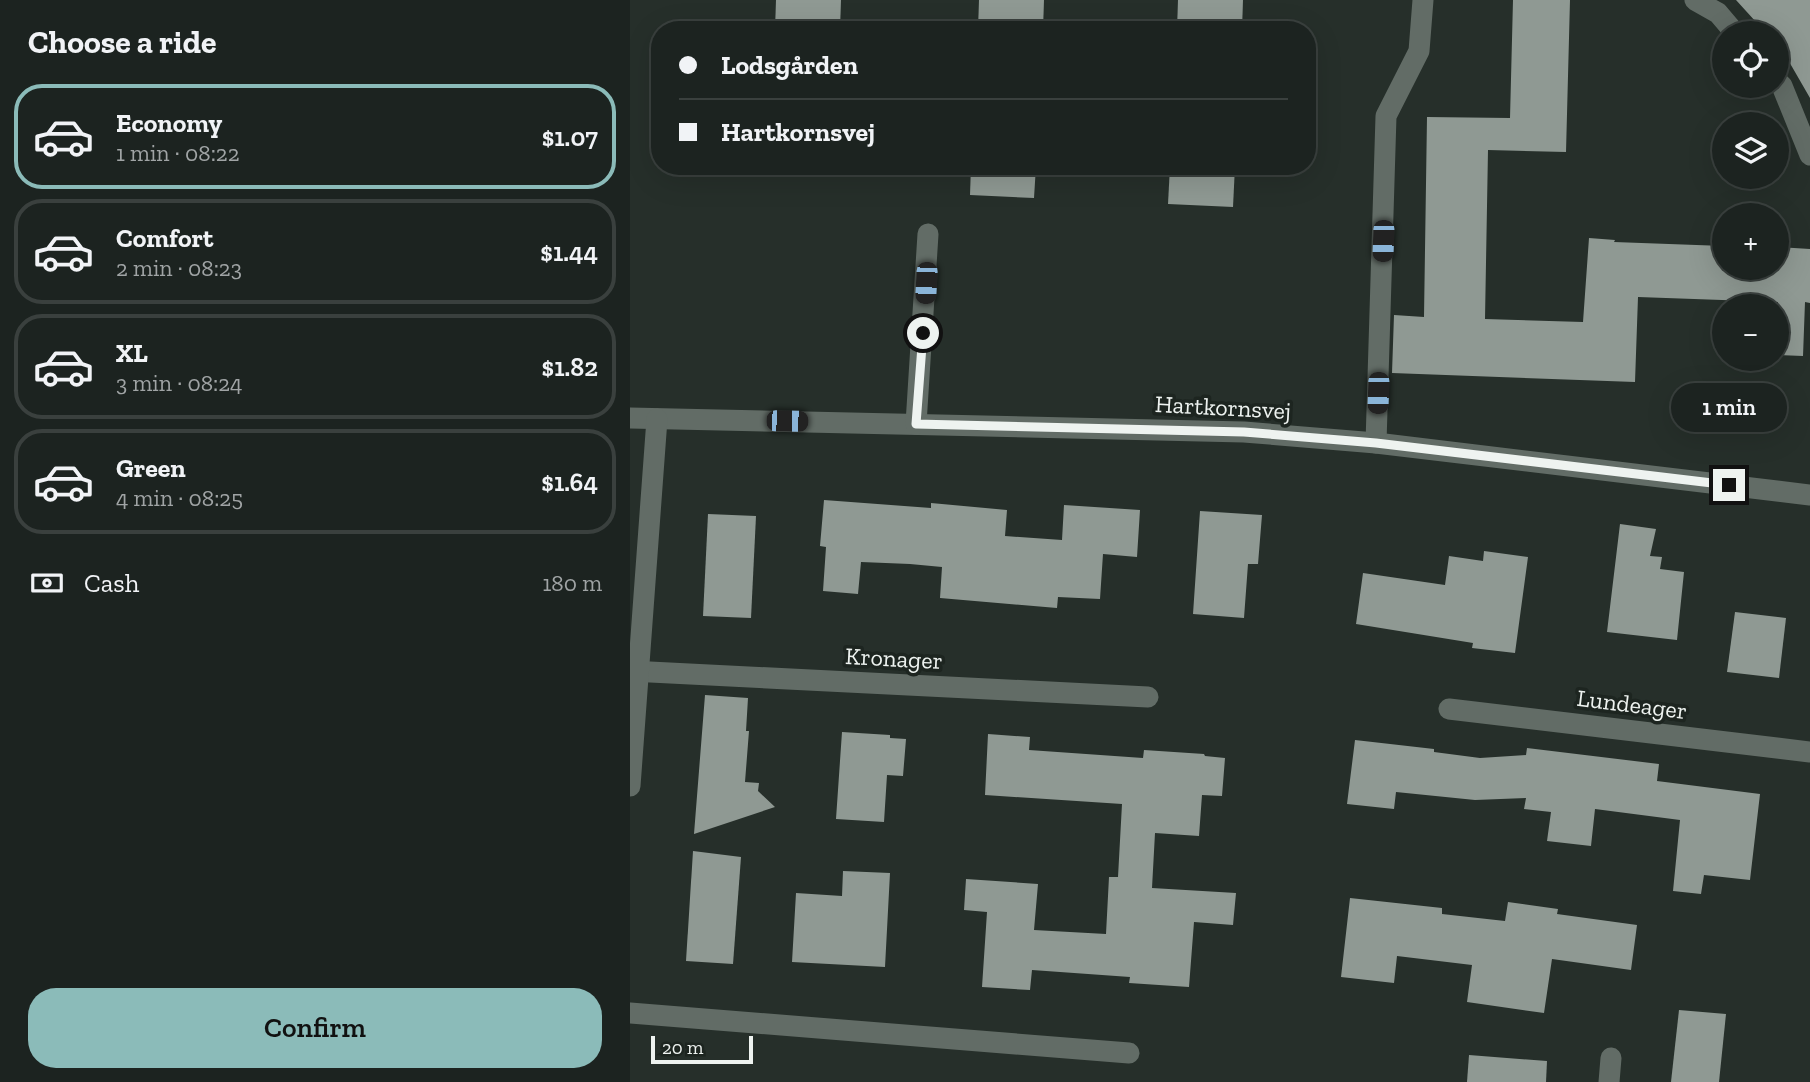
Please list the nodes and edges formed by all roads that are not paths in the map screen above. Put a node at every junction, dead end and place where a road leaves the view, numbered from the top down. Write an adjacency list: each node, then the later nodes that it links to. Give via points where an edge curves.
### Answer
1 (1423, 0): 10 (street, via 1419,51 1386,116)
2 (1695, 0): 3 (street)
3 (1725, 21)
4 (1787, 98): 5 (street)
5 (1810, 155)
6 (928, 233): 9 (street)
7 (630, 418): 8 (street, Hartkornsvej)
8 (657, 419): 9 (street, Hartkornsvej); 12 (street)
9 (916, 424): 10 (street, Hartkornsvej, via 1244,432)
10 (1376, 443): 11 (street, Hartkornsvej)
11 (1810, 495)
12 (633, 671): 13 (street, Kronager); 16 (street)
13 (1148, 697)
14 (1449, 709): 15 (street, Lundeager)
15 (1810, 752)
16 (630, 786)
17 (630, 1013): 18 (street)
18 (1129, 1052)
19 (1611, 1058): 20 (street)
20 (1609, 1082)

